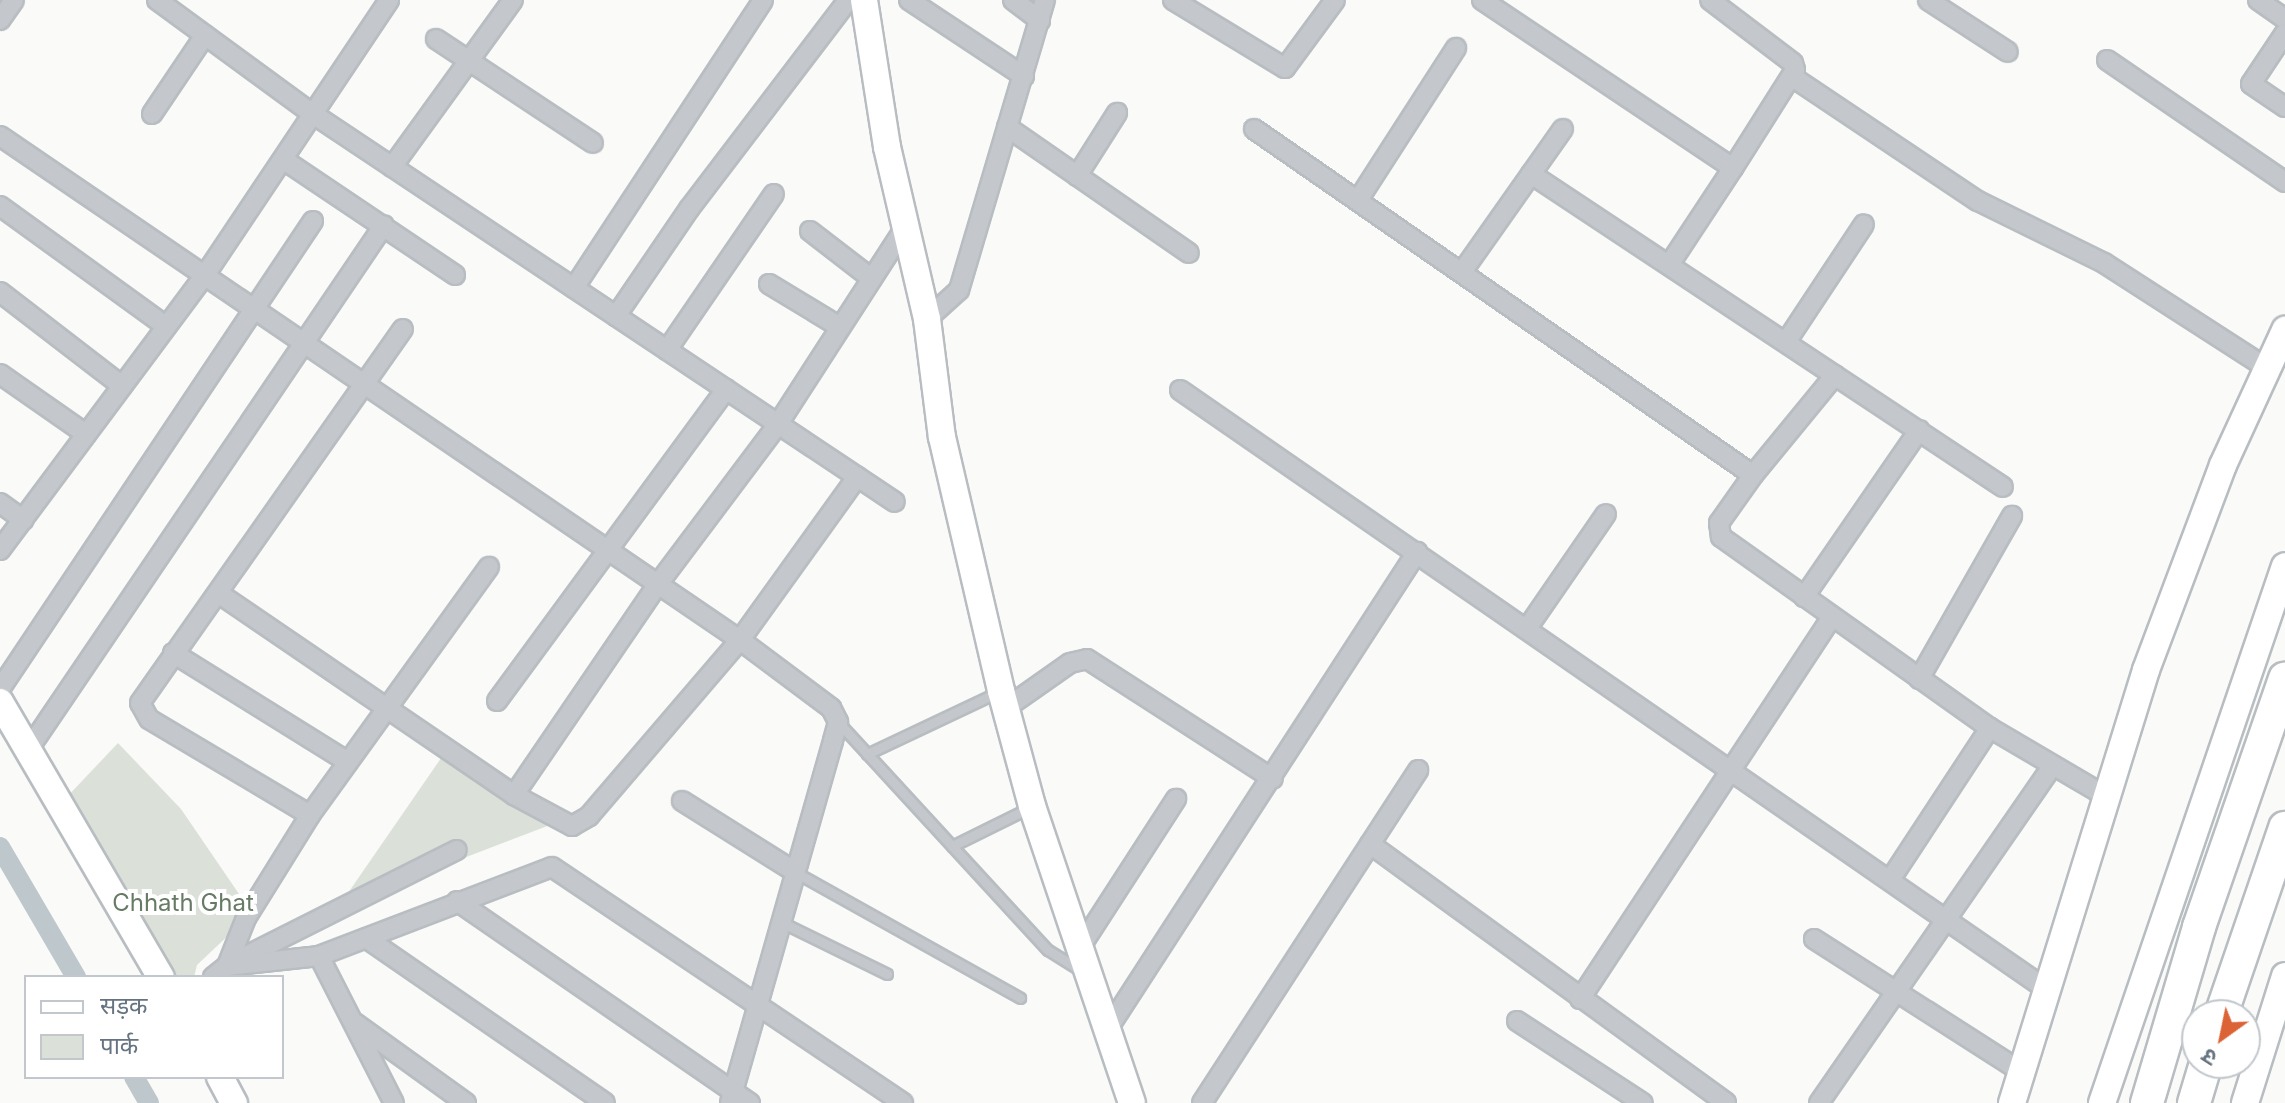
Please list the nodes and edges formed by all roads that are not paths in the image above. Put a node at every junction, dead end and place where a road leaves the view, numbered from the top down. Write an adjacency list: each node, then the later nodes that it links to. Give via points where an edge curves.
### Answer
1 (14, 0): 18 (street)
2 (157, 0): 21 (street)
3 (389, 0): 32 (street)
4 (513, 0): 25 (street)
5 (763, 0): 59 (street)
6 (848, 0): 62 (street, via 689,209)
7 (864, 0): 50 (street)
8 (909, 0): 27 (street)
9 (1013, 0): 19 (street)
10 (1045, 0): 19 (street)
11 (1173, 0): 12 (street, via 1285,68)
12 (1335, 0)
13 (1482, 0): 40 (street)
14 (1710, 0): 28 (street, via 1793,63)
15 (1928, 0): 24 (street)
16 (2258, 0): 17 (street)
17 (2285, 19)
18 (0, 20)
19 (1040, 20): 27 (street)
20 (2285, 33): 29 (street, via 2251,84)
21 (205, 35): 31 (street); 32 (street)
22 (436, 39): 25 (street)
23 (1456, 48): 45 (street)
24 (2008, 52)
25 (472, 60): 37 (street); 39 (street)
26 (2107, 60): 43 (street)
27 (1024, 76): 33 (street)
28 (1794, 78): 40 (street); 71 (street, via 1978,201 2104,263)
29 (2285, 107)
30 (1117, 113): 42 (street)
31 (152, 114)
32 (313, 114): 38 (street); 39 (street)
33 (1007, 127): 42 (street); 63 (street, via 959,290)
34 (1254, 129): 45 (street)
35 (1563, 129): 41 (street)
36 (0, 136): 55 (street)
37 (593, 143)
38 (284, 160): 49 (street); 55 (street)
39 (392, 167): 59 (street)
40 (1733, 168): 53 (street)
41 (1531, 174): 53 (street); 54 (street)
42 (1077, 176): 52 (street)
43 (2285, 182)
44 (774, 194): 70 (street)
45 (1358, 200): 54 (street)
46 (0, 206): 64 (street)
47 (313, 221): 61 (street)
48 (1864, 224): 68 (street)
49 (384, 225): 56 (street); 69 (street)
50 (904, 229): 57 (street); 63 (street)
51 (810, 231): 57 (street)
52 (1189, 253)
53 (1669, 265): 68 (street)
54 (1462, 272): 81 (street)
55 (205, 275): 61 (street); 64 (street)
56 (455, 275)
57 (872, 279): 65 (street)
58 (769, 284): 65 (street)
59 (574, 288): 62 (street)
60 (0, 292): 75 (street)
61 (256, 311): 69 (street); 103 (street)
62 (616, 316): 70 (street)
63 (927, 319): 104 (street, via 942,437)
64 (166, 326): 75 (street)
65 (840, 327): 78 (street)
66 (403, 329): 74 (street)
67 (2285, 330): 71 (street)
68 (1786, 342): 73 (street)
69 (307, 345): 74 (street); 110 (street)
70 (667, 350): 76 (street)
71 (2267, 368): 118 (street, via 2223,465 2146,670)
72 (0, 374): 80 (street)
73 (1835, 375): 79 (street); 81 (street)
74 (366, 385): 90 (street); 95 (street)
75 (122, 386): 80 (street)
76 (726, 389): 78 (street); 90 (street)
77 (1180, 390): 91 (street)
78 (778, 424): 82 (street); 94 (street)
79 (1919, 430): 83 (street); 96 (street)
80 (86, 434): 88 (street)
81 (1753, 475): 96 (street, via 1725,511 1717,531)
82 (857, 477): 84 (street); 99 (street)
83 (2003, 487)
84 (895, 502)
85 (0, 503): 88 (street)
86 (1606, 514): 98 (street)
87 (2012, 516): 102 (street)
88 (23, 520): 89 (street)
89 (0, 550)
90 (608, 550): 94 (street); 105 (street)
91 (1417, 552): 98 (street); 116 (street)
92 (2285, 566): 166 (street)
93 (489, 567): 107 (street)
94 (658, 584): 99 (street); 117 (street)
95 (221, 595): 100 (street); 107 (street)
96 (1804, 597): 97 (street)
97 (1831, 618): 102 (street); 115 (street)
98 (1528, 627): 115 (street)
99 (740, 640): 108 (street, via 821,696); 117 (street, via 583,822 562,823)
100 (173, 653): 112 (street); 122 (street, via 140,703 142,710)
101 (2285, 678): 167 (highway, via 2199,927)
102 (1919, 679): 109 (street)
103 (0, 689)
104 (1004, 700): 111 (lane); 116 (street, via 1087,659); 121 (street)
105 (497, 701)
106 (0, 702): 110 (street)
107 (386, 709): 112 (street); 117 (street)
108 (838, 722): 111 (lane); 127 (street)
109 (1990, 728): 113 (street); 128 (street)
110 (28, 750): 138 (street)
111 (867, 754): 125 (lane)
112 (348, 762): 122 (street)
113 (2052, 766): 118 (street); 130 (street)
114 (1418, 770): 124 (street)
115 (1730, 771): 128 (street); 144 (street)
116 (1273, 779): 149 (street)
117 (514, 795)
118 (2109, 798): 141 (street)
119 (1176, 799): 134 (street)
120 (682, 801): 127 (street)
121 (1032, 806): 125 (lane); 134 (street)
122 (310, 815): 136 (street, via 246,918)
123 (2285, 828): 145 (highway)
124 (1370, 844): 144 (street); 161 (street)
125 (952, 846): 139 (lane, via 1048,950)
126 (457, 850): 136 (street)
127 (795, 872): 131 (street); 143 (lane)
128 (1890, 880): 130 (street)
129 (457, 901): 132 (street); 146 (street, via 543,868 559,869); 153 (street)
130 (1943, 919): 141 (street); 142 (street)
131 (781, 922): 137 (lane); 146 (street)
132 (366, 938): 135 (street); 157 (street)
133 (1814, 939): 142 (street)
134 (1079, 949): 139 (street)
135 (319, 956): 136 (street); 147 (street)
136 (220, 972)
137 (887, 974)
138 (160, 975)
139 (1088, 975): 149 (street)
140 (2285, 976): 169 (street)
141 (2049, 991): 150 (street)
142 (1895, 992): 150 (street); 164 (street)
143 (1020, 998)
144 (1580, 999): 163 (street)
145 (2226, 999)
146 (758, 1005): 153 (street); 159 (street)
147 (351, 1019): 155 (street); 156 (street)
148 (1517, 1021): 162 (street)
149 (1107, 1030): 160 (street)
150 (2022, 1072): 165 (street)
151 (221, 1079): 154 (street)
152 (2201, 1079): 168 (highway)
153 (732, 1098): 158 (street)
154 (234, 1103)
155 (394, 1103)
156 (466, 1103)
157 (605, 1103)
158 (750, 1103)
159 (903, 1103)
160 (1132, 1103)
161 (1202, 1103)
162 (1643, 1103)
163 (1726, 1103)
164 (1819, 1103)
165 (2012, 1103)
166 (2102, 1103)
167 (2147, 1103)
168 (2194, 1103)
169 (2245, 1103)

